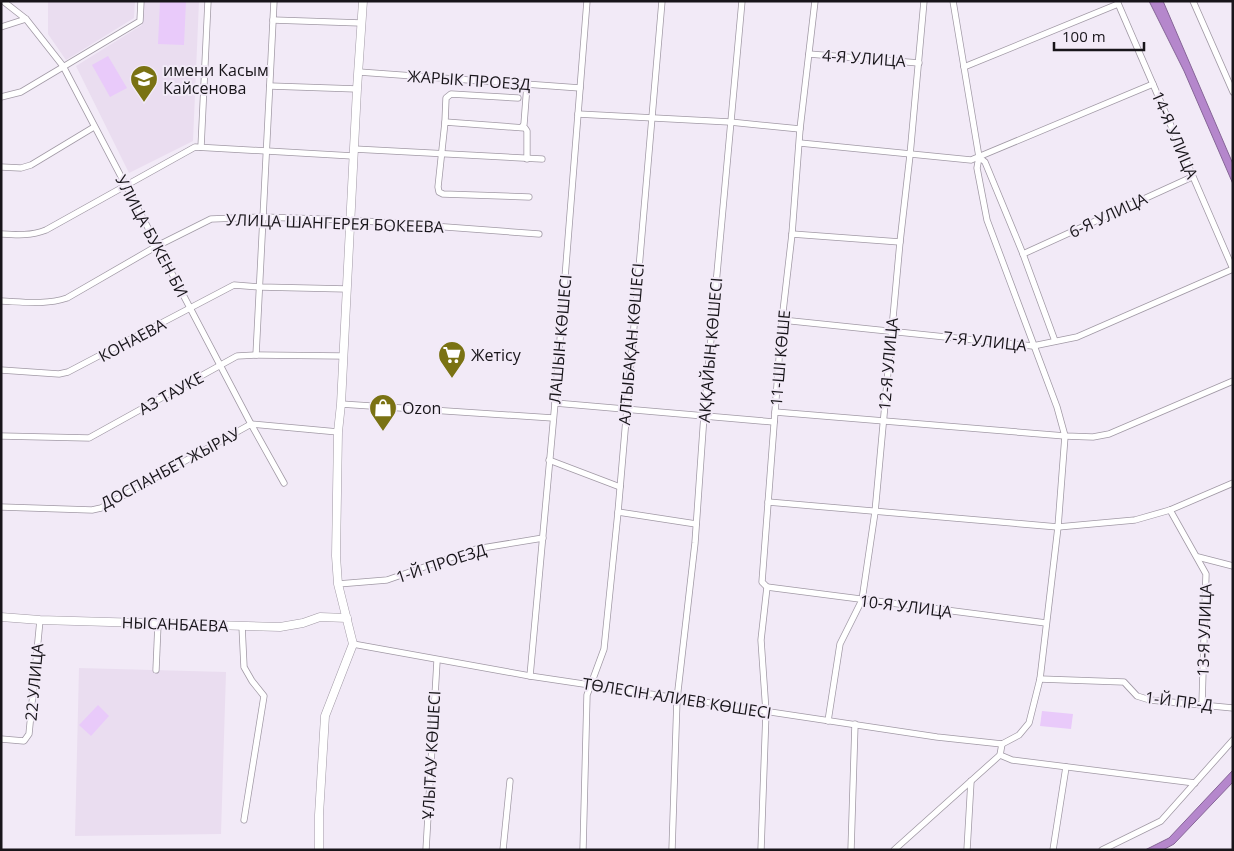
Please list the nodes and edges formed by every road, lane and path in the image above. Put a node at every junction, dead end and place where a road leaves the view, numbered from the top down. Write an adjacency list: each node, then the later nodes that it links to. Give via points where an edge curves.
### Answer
1 (3, 1): 14 (street, УЛИЦА БУКЕН БИ)
2 (141, 1): 20 (street, via 140,21)
3 (208, 1): 39 (street)
4 (274, 1): 15 (street)
5 (363, 1): 16 (street)
6 (586, 1): 26 (street, ЛАШЫН КӨШЕСІ)
7 (662, 1): 32 (street, АЛТЫБАҚАН КӨШЕСІ)
8 (742, 1): 34 (street, АҚҚАЙЫҢ КӨШЕСІ)
9 (815, 1): 18 (street, 11-ШІ КӨШЕ)
10 (924, 1): 19 (street, 12-Я УЛИЦА)
11 (953, 1): 21 (street)
12 (1194, 1): 28 (street)
13 (1117, 3): 21 (street); 23 (street, 14-Я УЛИЦА)
14 (26, 19): 17 (street); 20 (street, УЛИЦА БУКЕН БИ)
15 (273, 20): 16 (street); 25 (street)
16 (361, 23): 22 (street)
17 (1, 27)
18 (809, 54): 19 (street, 4-Я УЛИЦА); 37 (street, 11-ШІ КӨШЕ)
19 (920, 63): 43 (street, 12-Я УЛИЦА)
20 (63, 66): 29 (street, via 21,92); 35 (street, УЛИЦА БУКЕН БИ)
21 (964, 67): 44 (street)
22 (359, 72): 24 (street, ЖАРЫК ПРОЕЗД); 27 (street)
23 (1153, 84): 44 (street); 48 (street, 14-Я УЛИЦА)
24 (527, 85): 26 (street, ЖАРЫК ПРОЕЗД); 36 (street)
25 (270, 86): 27 (street); 40 (street)
26 (580, 88): 31 (street, ЛАШЫН КӨШЕСІ)
27 (356, 89): 41 (street)
28 (1233, 92)
29 (1, 97)
30 (518, 98): 33 (street, via 451,94 446,98)
31 (578, 114): 32 (street); 73 (street, ЛАШЫН КӨШЕСІ)
32 (651, 118): 34 (street); 75 (street, АЛТЫБАҚАН КӨШЕСІ)
33 (445, 122): 36 (street); 42 (street)
34 (730, 122): 37 (street); 77 (street, АҚҚАЙЫҢ КӨШЕСІ)
35 (94, 127): 47 (street, via 31,165); 49 (street, УЛИЦА БУКЕН БИ)
36 (522, 127): 45 (street, via 527,131)
37 (800, 129): 38 (street, 11-ШІ КӨШЕ)
38 (800, 143): 43 (street); 55 (street, 11-ШІ КӨШЕ)
39 (201, 147): 40 (street); 49 (street, via 192,148)
40 (267, 151): 41 (street); 51 (street)
41 (354, 153): 42 (street); 52 (street)
42 (442, 154): 45 (street); 50 (street, via 439,192)
43 (910, 155): 44 (street, via 971,160); 56 (street, 12-Я УЛИЦА)
44 (979, 157): 58 (street, via 985,162); 67 (street, via 976,168 987,220)
45 (527, 159): 46 (street)
46 (542, 159)
47 (1, 167)
48 (1192, 177): 58 (street, 6-Я УЛИЦА); 59 (street, 14-Я УЛИЦА)
49 (125, 185): 53 (street, via 36,234); 57 (street, УЛИЦА БУКЕН БИ)
50 (529, 198)
51 (262, 218): 52 (street, УЛИЦА ШАНГЕРЕЯ БОКЕЕВА); 57 (street, УЛИЦА ШАНГЕРЕЯ БОКЕЕВА, via 207,220); 60 (street)
52 (351, 220): 54 (street, УЛИЦА ШАНГЕРЕЯ БОКЕЕВА); 61 (street)
53 (1, 234)
54 (539, 234)
55 (792, 234): 56 (street); 64 (street, 11-ШІ КӨШЕ)
56 (900, 242): 65 (street, 12-Я УЛИЦА)
57 (158, 246): 62 (street, УЛИЦА ШАНГЕРЕЯ БОКЕЕВА, via 67,298 44,303); 63 (street, УЛИЦА БУКЕН БИ)
58 (1023, 254): 66 (street)
59 (1233, 269): 66 (street, 7-Я УЛИЦА, via 1077,337)
60 (260, 287): 61 (street, КОНАЕВА); 63 (street, КОНАЕВА, via 231,286); 68 (street)
61 (347, 289): 69 (street)
62 (1, 301)
63 (190, 309): 70 (street, УЛИЦА БУКЕН БИ); 71 (street, КОНАЕВА, via 68,372)
64 (782, 320): 65 (street, 7-Я УЛИЦА); 76 (street, 11-ШІ КӨШЕ)
65 (891, 331): 67 (street, 7-Я УЛИЦА); 80 (street, 12-Я УЛИЦА)
66 (1055, 341): 67 (street, 7-Я УЛИЦА)
67 (1033, 346): 84 (street)
68 (256, 355): 69 (street, АЗ ТАУКЕ); 70 (street, АЗ ТАУКЕ, via 238,356)
69 (343, 356): 74 (street)
70 (220, 365): 81 (street, УЛИЦА БУКЕН БИ); 83 (street, АЗ ТАУКЕ, via 89,438)
71 (1, 370)
72 (1233, 381): 84 (street, via 1109,434)
73 (555, 403): 75 (street); 78 (street, ЛАШЫН КӨШЕСІ)
74 (341, 404): 78 (street); 82 (street)
75 (626, 408): 77 (street); 88 (street, АЛТЫБАҚАН КӨШЕСІ)
76 (775, 412): 79 (street, 11-ШІ КӨШЕ); 80 (street)
77 (704, 415): 79 (street); 94 (street, АҚҚАЙЫҢ КӨШЕСІ)
78 (553, 418): 85 (street, ЛАШЫН КӨШЕСІ)
79 (774, 422): 89 (street, 11-ШІ КӨШЕ)
80 (883, 422): 84 (street); 93 (street, 12-Я УЛИЦА)
81 (251, 424): 82 (street, ДОСПАНБЕТ ЖЫРАУ); 86 (street, УЛИЦА БУКЕН БИ); 90 (street, ДОСПАНБЕТ ЖЫРАУ, via 101,508)
82 (338, 432): 99 (street)
83 (1, 436)
84 (1065, 436): 95 (street)
85 (549, 460): 88 (street); 96 (street, ЛАШЫН КӨШЕСІ)
86 (284, 483)
87 (1233, 483): 91 (street)
88 (620, 487): 92 (street, АЛТЫБАҚАН КӨШЕСІ)
89 (768, 502): 93 (street); 100 (street, 11-ШІ КӨШЕ, via 762,582)
90 (1, 507)
91 (1170, 510): 95 (street, via 1135,520); 97 (street, 13-Я УЛИЦА)
92 (618, 512): 94 (street); 113 (street, АЛТЫБАҚАН КӨШЕСІ, via 604,649)
93 (875, 512): 95 (street); 101 (street, 12-Я УЛИЦА)
94 (696, 524): 114 (street, АҚҚАЙЫҢ КӨШЕСІ)
95 (1058, 527): 105 (street)
96 (543, 538): 99 (street, 1-Й ПРОЕЗД, via 476,549 387,580); 111 (street, ЛАШЫН КӨШЕСІ)
97 (1198, 557): 98 (street); 115 (street, 13-Я УЛИЦА, via 1206,574)
98 (1233, 566)
99 (338, 584): 103 (street)
100 (768, 587): 101 (street, 10-Я УЛИЦА); 117 (street, 11-ШІ КӨШЕ, via 761,640)
101 (862, 600): 105 (street, 10-Я УЛИЦА); 118 (street, 12-Я УЛИЦА, via 840,644)
102 (1, 617): 104 (street, НЫСАНБАЕВА)
103 (347, 618): 107 (street, НЫСАНБАЕВА, via 320,617 280,627); 108 (street)
104 (40, 620): 106 (street, НЫСАНБАЕВА); 120 (street, 22 УЛИЦА, via 29,734 24,741)
105 (1046, 623): 112 (street)
106 (158, 624): 107 (street, НЫСАНБАЕВА); 110 (street)
107 (242, 626): 128 (street, via 244,667 264,696)
108 (353, 644): 109 (street, ТӨЛЕСІН АЛИЕВ КӨШЕСІ); 129 (street, via 325,720)
109 (437, 661): 111 (street, ТӨЛЕСІН АЛИЕВ КӨШЕСІ); 130 (street, ҰЛЫТАУ КӨШЕСI)
110 (156, 670)
111 (530, 676): 113 (street, ТӨЛЕСІН АЛИЕВ КӨШЕСІ)
112 (1040, 679): 115 (street, 1-Й ПР-Д, via 1124,682 1137,696 1150,700); 122 (street, via 1028,723 1020,734)
113 (592, 685): 114 (street, ТӨЛЕСІН АЛИЕВ КӨШЕСІ); 132 (street, АЛТЫБАҚАН КӨШЕСІ, via 587,695)
114 (677, 698): 117 (street, ТӨЛЕСІН АЛИЕВ КӨШЕСІ); 133 (street, АҚҚАЙЫҢ КӨШЕСІ)
115 (1202, 704): 116 (street, 1-Й ПР-Д)
116 (1233, 708)
117 (766, 712): 118 (street, ТӨЛЕСІН АЛИЕВ КӨШЕСІ); 134 (street, 11-ШІ КӨШЕ)
118 (828, 721): 119 (street, ТӨЛЕСІН АЛИЕВ КӨШЕСІ)
119 (855, 724): 122 (street, ТӨЛЕСІН АЛИЕВ КӨШЕСІ); 135 (street)
120 (1, 739)
121 (1233, 740): 127 (street)
122 (1002, 744): 123 (street)
123 (1000, 755): 124 (street, via 1012,760); 126 (street)
124 (1066, 767): 127 (street); 138 (street)
125 (510, 781): 131 (street)
126 (972, 782): 136 (street); 137 (street)
127 (1195, 783): 139 (street, via 1161,821)
128 (244, 820)
129 (319, 850)
130 (426, 850)
131 (503, 850)
132 (583, 850)
133 (672, 850)
134 (761, 850)
135 (851, 850)
136 (894, 850)
137 (967, 850)
138 (1053, 850)
139 (1102, 850)

